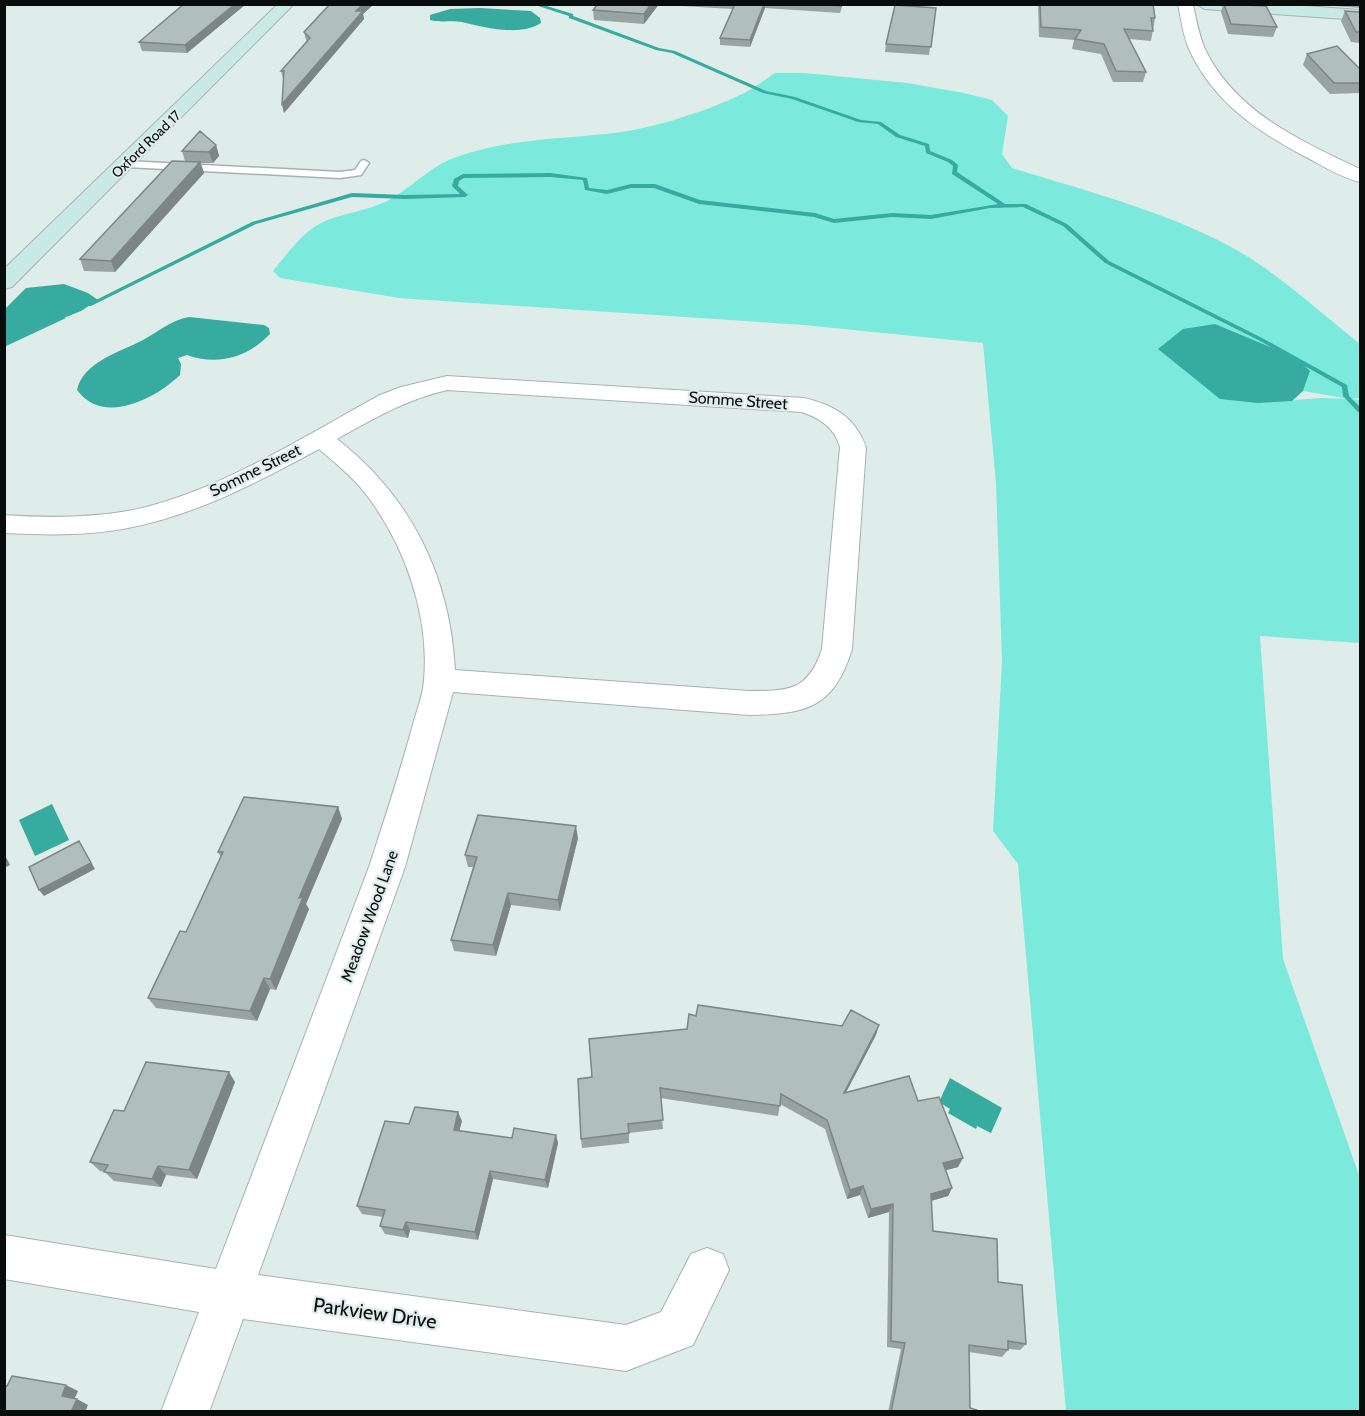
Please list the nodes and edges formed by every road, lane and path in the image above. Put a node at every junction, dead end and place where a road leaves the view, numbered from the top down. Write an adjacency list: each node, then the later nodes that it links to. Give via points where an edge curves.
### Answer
1 (287, 4): 6 (main road, Oxford Road 17)
2 (1185, 4): 7 (street, via 1206,68 1239,106 1284,137)
3 (1204, 4): 4 (main road)
4 (1360, 15)
5 (364, 163): 6 (lane, via 358,172 340,175)
6 (126, 164): 8 (main road, Oxford Road 17)
7 (1360, 176)
8 (4, 282)
9 (320, 438): 10 (street, Somme Street, via 167,510 79,526); 11 (street, Meadow Wood Lane, via 354,465 406,534 427,585 436,624); 11 (street, Somme Street, via 409,392 464,382 804,405 829,414 849,433 853,447 837,649 825,682 814,691 778,703 749,704)
10 (4, 524)
11 (440, 680): 14 (street, Meadow Wood Lane, via 416,778 387,867)
12 (4, 1257): 14 (street, Parkview Drive)
13 (707, 1270): 14 (street, Parkview Drive, via 676,1329 626,1348)
14 (228, 1294): 15 (street, Meadow Wood Lane)
15 (185, 1412)

